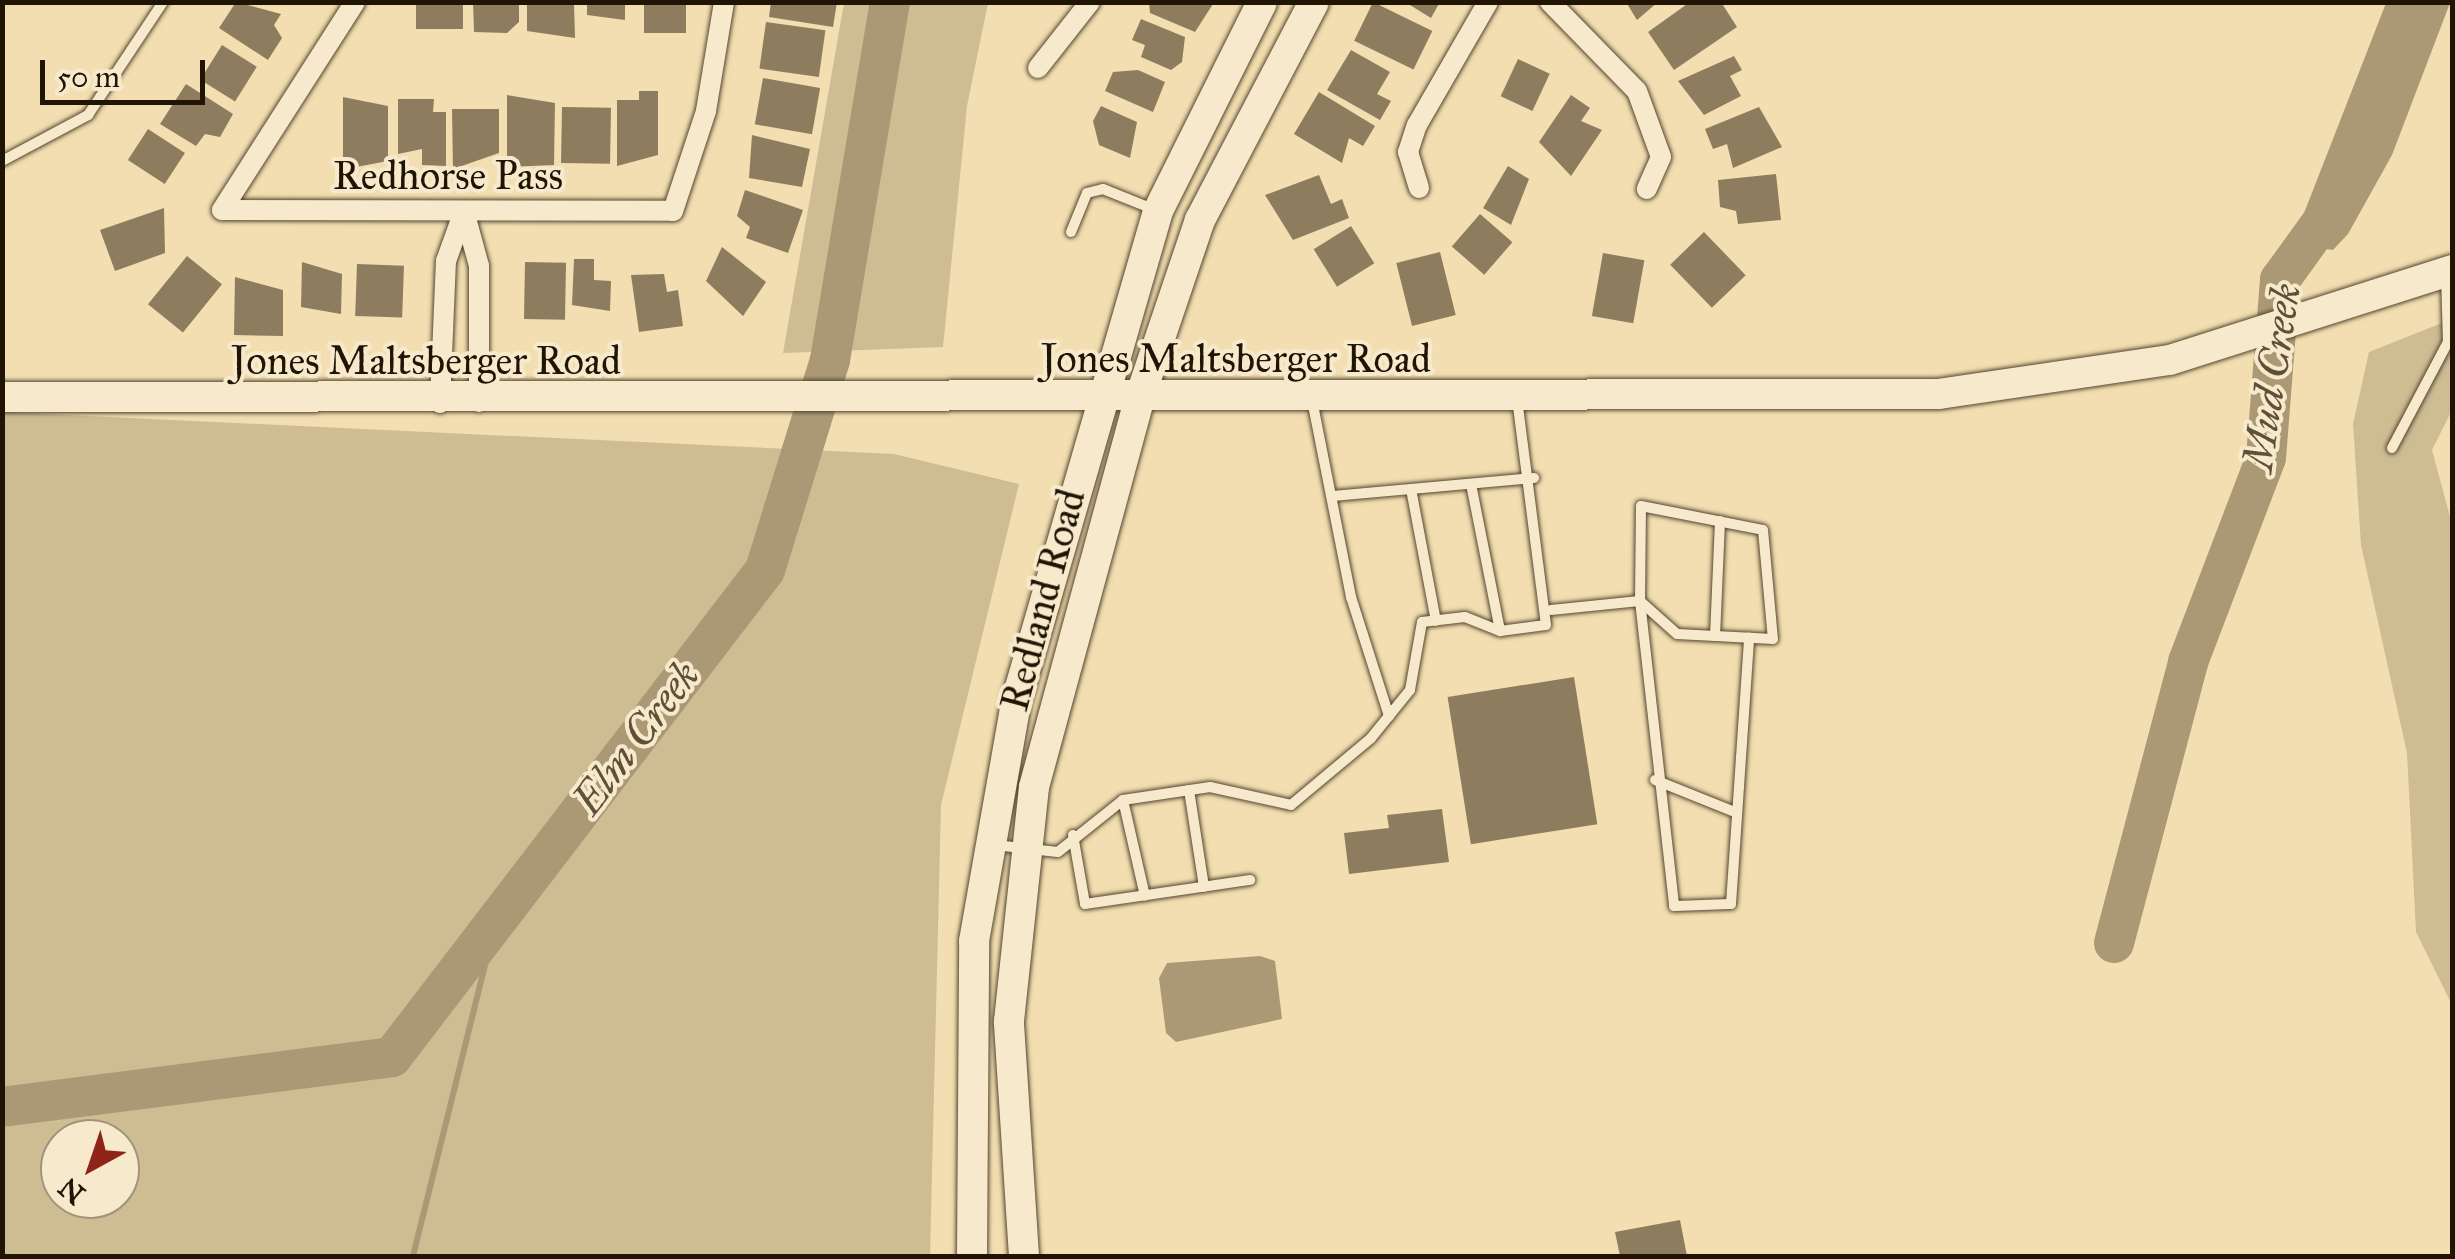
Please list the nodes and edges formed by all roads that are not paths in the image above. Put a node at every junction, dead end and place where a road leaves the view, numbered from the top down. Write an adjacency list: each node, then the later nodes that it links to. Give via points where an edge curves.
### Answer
1 (163, 2): 10 (lane, via 88,114)
2 (355, 2): 13 (street, Redhorse Pass, via 222,210)
3 (724, 2): 13 (street, Redhorse Pass, via 706,110 672,211)
4 (1090, 2): 9 (street)
5 (1262, 2): 14 (main road, Redland Road)
6 (1314, 2): 21 (main road, Redland Road, via 1220,168)
7 (1488, 2): 11 (street, via 1417,125 1408,152)
8 (1550, 2): 12 (street, via 1637,91 1661,157)
9 (1038, 68)
10 (2, 161)
11 (1419, 188)
12 (1646, 189)
13 (464, 211): 22 (street, via 480,266); 23 (street, via 446,261)
14 (1158, 211): 15 (lane, via 1103,190 1087,193); 20 (main road, Redland Road)
15 (1071, 232)
16 (2449, 272): 18 (main road, Jones Maltsberger Road, via 2361,306 2170,360 1940,394); 24 (lane, via 2448,342)
17 (2, 397): 23 (main road, Jones Maltsberger Road)
18 (1517, 398): 19 (main road, Jones Maltsberger Road); 25 (lane)
19 (1312, 399): 21 (main road, Jones Maltsberger Road); 28 (lane)
20 (1100, 400): 21 (main road, Jones Maltsberger Road); 22 (main road, Jones Maltsberger Road); 42 (main road, Redland Road)
21 (1139, 400): 43 (main road, Redland Road)
22 (479, 402): 23 (main road, Jones Maltsberger Road)
23 (440, 403)
24 (2392, 448)
25 (1534, 478): 26 (lane); 31 (lane)
26 (1471, 484): 27 (lane); 33 (lane)
27 (1411, 489): 28 (lane); 32 (lane)
28 (1332, 496): 36 (lane)
29 (1720, 522): 30 (lane, via 1641,506); 34 (lane); 35 (lane, via 1763,530 1774,639)
30 (1640, 601): 31 (lane); 34 (lane, via 1677,634); 37 (lane)
31 (1551, 610): 33 (lane, via 1540,630)
32 (1436, 621): 33 (lane, via 1465,617); 36 (lane, via 1414,632 1415,674)
33 (1500, 631)
34 (1715, 636): 35 (lane)
35 (1749, 638): 40 (lane)
36 (1389, 716): 38 (lane, via 1291,805 1262,805 1226,787)
37 (1655, 780): 40 (lane); 40 (lane, via 1674,906 1730,904)
38 (1189, 790): 39 (lane); 45 (lane)
39 (1122, 800): 41 (lane); 46 (lane)
40 (1737, 812)
41 (1073, 835): 43 (lane, via 1058,852); 46 (lane, via 1085,904)
42 (988, 843): 43 (lane); 47 (main road, Redland Road, via 973,959)
43 (1025, 851): 48 (main road, Redland Road, via 1009,1021)
44 (1250, 880): 45 (lane)
45 (1204, 887): 46 (lane)
46 (1145, 896)
47 (972, 1256)
48 (1024, 1256)

